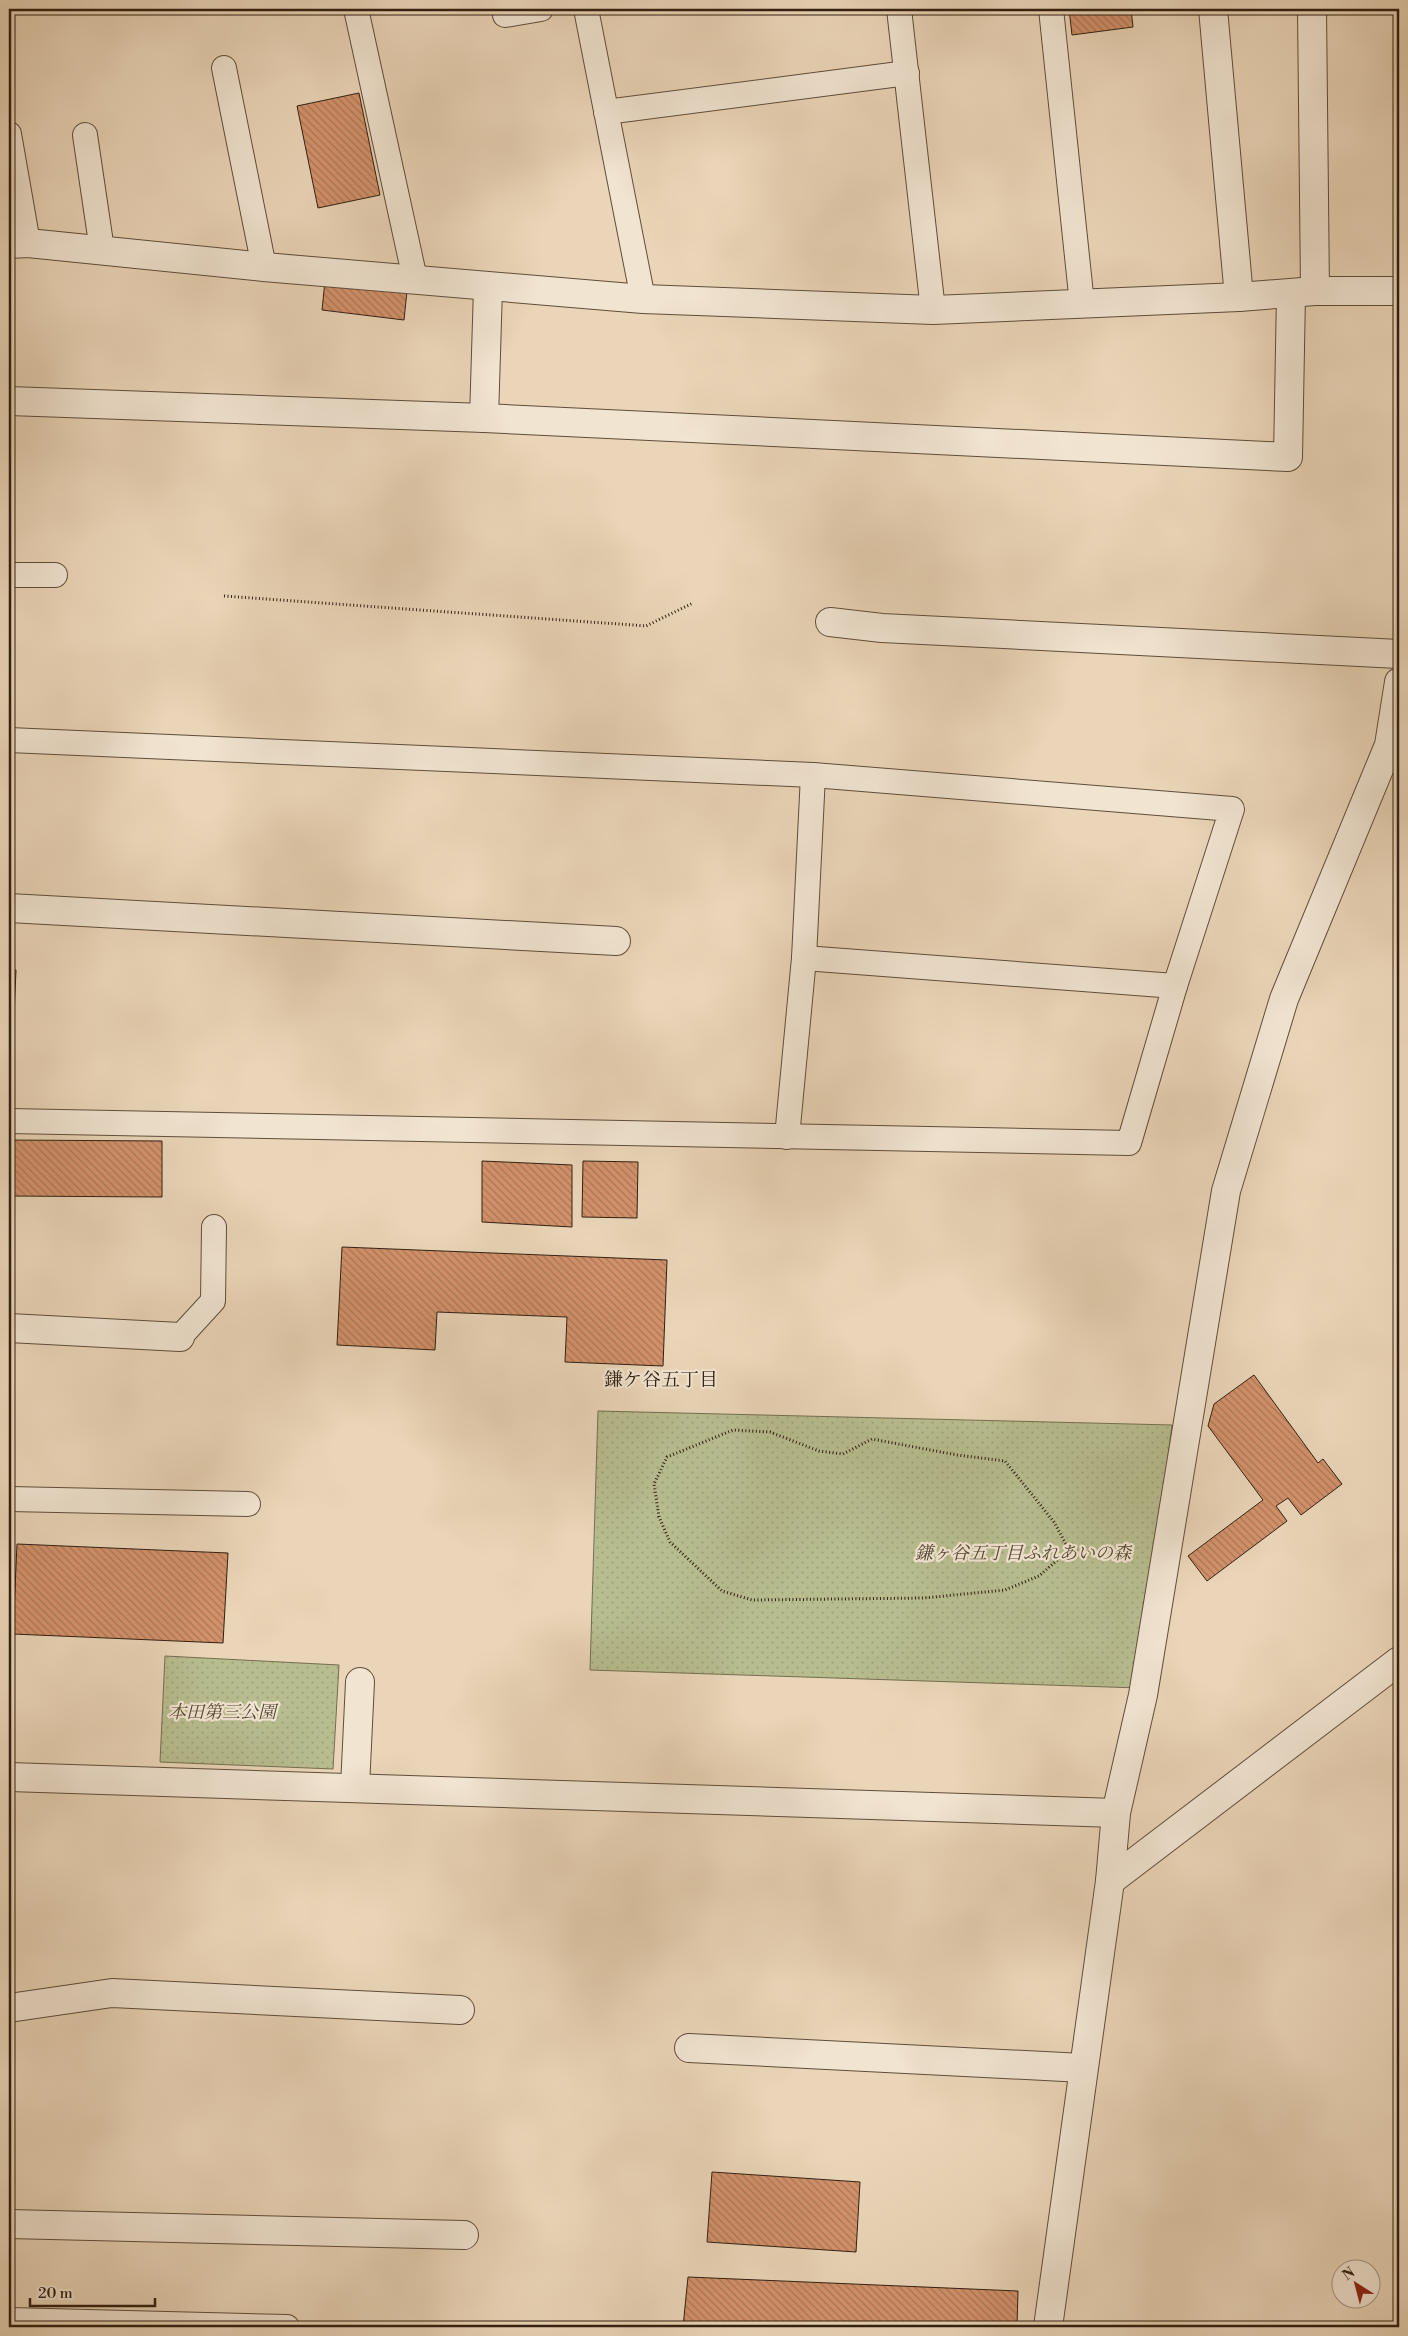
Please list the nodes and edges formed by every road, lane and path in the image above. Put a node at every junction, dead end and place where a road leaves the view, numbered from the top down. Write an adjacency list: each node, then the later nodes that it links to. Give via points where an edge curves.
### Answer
1 (356, 9): 17 (lane)
2 (541, 9): 8 (lane)
3 (586, 9): 11 (lane)
4 (899, 9): 10 (lane)
5 (1051, 9): 23 (lane)
6 (1213, 9): 21 (street)
7 (1312, 9): 20 (street)
8 (505, 15)
9 (224, 68): 16 (lane)
10 (907, 73): 11 (lane); 24 (lane)
11 (606, 112): 22 (lane)
12 (9, 134): 14 (lane)
13 (85, 135): 15 (lane)
14 (18, 244): 15 (street)
15 (102, 250): 16 (street)
16 (264, 267): 17 (street)
17 (415, 279): 18 (street)
18 (488, 288): 22 (street); 26 (street)
19 (1399, 291): 20 (street)
20 (1303, 292): 21 (street); 26 (street, via 1288,457)
21 (1239, 297): 23 (street)
22 (643, 299): 24 (street)
23 (1082, 304): 24 (street)
24 (934, 310)
25 (9, 401): 26 (street)
26 (484, 418)
27 (55, 575): 28 (lane)
28 (9, 576)
29 (224, 596): 30 (path, via 646,626)
30 (693, 603)
31 (830, 622): 32 (street, via 882,628)
32 (1399, 654)
33 (1399, 682): 48 (street, via 1389,745 1284,999 1226,1191)
34 (9, 740): 35 (lane)
35 (813, 775): 38 (lane); 39 (lane, via 1232,809)
36 (9, 908): 37 (street)
37 (616, 941)
38 (804, 958): 39 (lane); 41 (lane)
39 (1175, 986): 41 (lane, via 1129,1143)
40 (9, 1121): 41 (lane)
41 (788, 1137)
42 (214, 1227): 44 (lane, via 213,1301)
43 (9, 1328): 44 (street)
44 (180, 1337)
45 (9, 1499): 46 (lane)
46 (248, 1504)
47 (1069, 1550): 47 (path, via 1039,1576 1005,1590 924,1598 752,1600 722,1591 670,1542 659,1517 654,1484 667,1457 733,1430 770,1432 819,1452 843,1454 872,1439 1005,1461 1054,1522); 48 (path)
48 (1165, 1563): 53 (street, via 1143,1695)
49 (1399, 1661): 54 (street)
50 (360, 1682): 52 (street)
51 (9, 1777): 52 (street)
52 (355, 1787): 53 (street)
53 (1116, 1813): 54 (street)
54 (1110, 1881): 58 (street)
55 (9, 2008): 56 (street, via 112,1993)
56 (460, 2010)
57 (689, 2048): 58 (street)
58 (1083, 2068): 63 (street)
59 (9, 2224): 60 (street)
60 (464, 2235)
61 (9, 2320): 62 (lane)
62 (287, 2327)
63 (1048, 2327)

